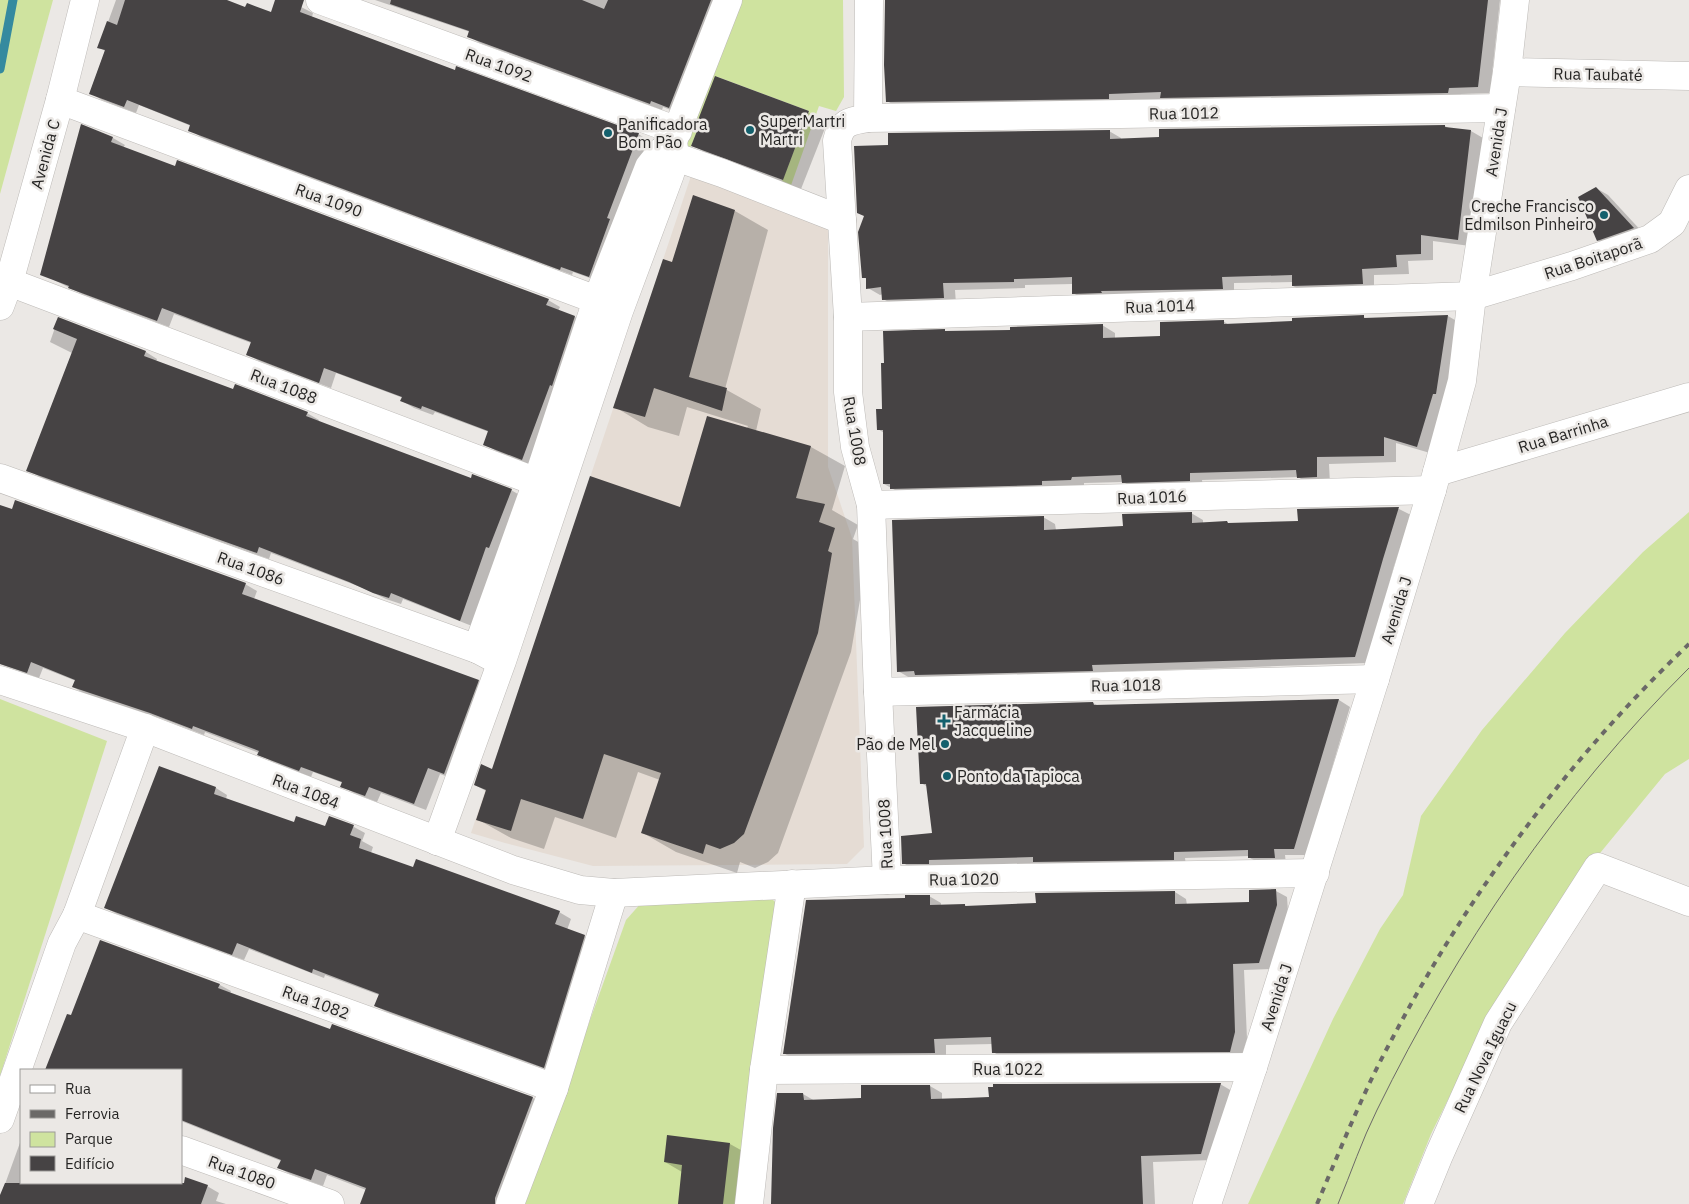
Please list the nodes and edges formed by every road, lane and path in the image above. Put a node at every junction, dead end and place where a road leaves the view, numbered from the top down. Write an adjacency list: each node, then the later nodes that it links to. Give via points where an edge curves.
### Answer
1 (85, 0): 8 (street, Avenida C)
2 (320, 0): 11 (street, Rua 1092, via 386,23)
3 (728, 0): 11 (street)
4 (869, 0): 10 (street)
5 (1515, 0): 6 (street, Avenida J)
6 (1506, 72): 7 (street, Rua Taubaté); 9 (street, Avenida J)
7 (1689, 76)
8 (60, 100): 14 (street, Avenida C); 16 (street, Rua 1090)
9 (1501, 108): 10 (street, Rua 1012); 15 (street, Avenida J)
10 (868, 118): 13 (street, Rua 1008, via 844,124 838,134)
11 (672, 146): 13 (street, Rua 1092, via 722,173); 16 (street, via 648,168); 21 (street, via 619,311)
12 (1689, 189): 15 (street, Rua Boitaporã, via 1672,223 1650,239)
13 (842, 220): 17 (street, Rua 1008)
14 (5, 294): 21 (street, Rua 1088)
15 (1472, 296): 17 (street, Rua 1014); 20 (street, Avenida J, via 1462,381)
16 (597, 300): 21 (street)
17 (848, 317): 22 (street, Rua 1008, via 848,392 855,447)
18 (1689, 396): 20 (street, Rua Barrinha)
19 (0, 478): 23 (street, Rua 1086)
20 (1434, 481): 22 (street, Rua 1016); 25 (street, Avenida J)
21 (547, 486): 23 (street); 24 (street)
22 (871, 505): 27 (street, Rua 1008)
23 (477, 649): 24 (street, Rua 1086)
24 (502, 661): 29 (street)
25 (1375, 679): 27 (street, Rua 1018); 30 (street, Avenida J)
26 (0, 680): 28 (street, Rua 1084)
27 (878, 692): 31 (street, Rua 1008)
28 (145, 728): 29 (street, Rua 1084); 35 (street)
29 (437, 841): 33 (street, Rua 1084, via 513,870 580,890)
30 (1315, 873): 31 (street, Rua 1020); 36 (street, Avenida J)
31 (887, 880): 32 (street, Rua 1020)
32 (792, 884): 33 (street, Rua 1020); 38 (street)
33 (614, 893): 40 (street)
34 (1689, 902): 48 (street, Rua Nova Iguacu, via 1598,867 1498,1023)
35 (77, 916): 37 (street, via 62,944); 40 (street, Rua 1082)
36 (1253, 1067): 38 (street, Rua 1022); 47 (street, Avenida J)
37 (23, 1069)
38 (764, 1070): 46 (street)
39 (20, 1077): 41 (street)
40 (554, 1088): 45 (street)
41 (16, 1090): 42 (street)
42 (0, 1119)
43 (182, 1150): 44 (street, Rua 1080)
44 (330, 1204)
45 (510, 1204)
46 (749, 1204)
47 (1207, 1204)
48 (1419, 1204)

